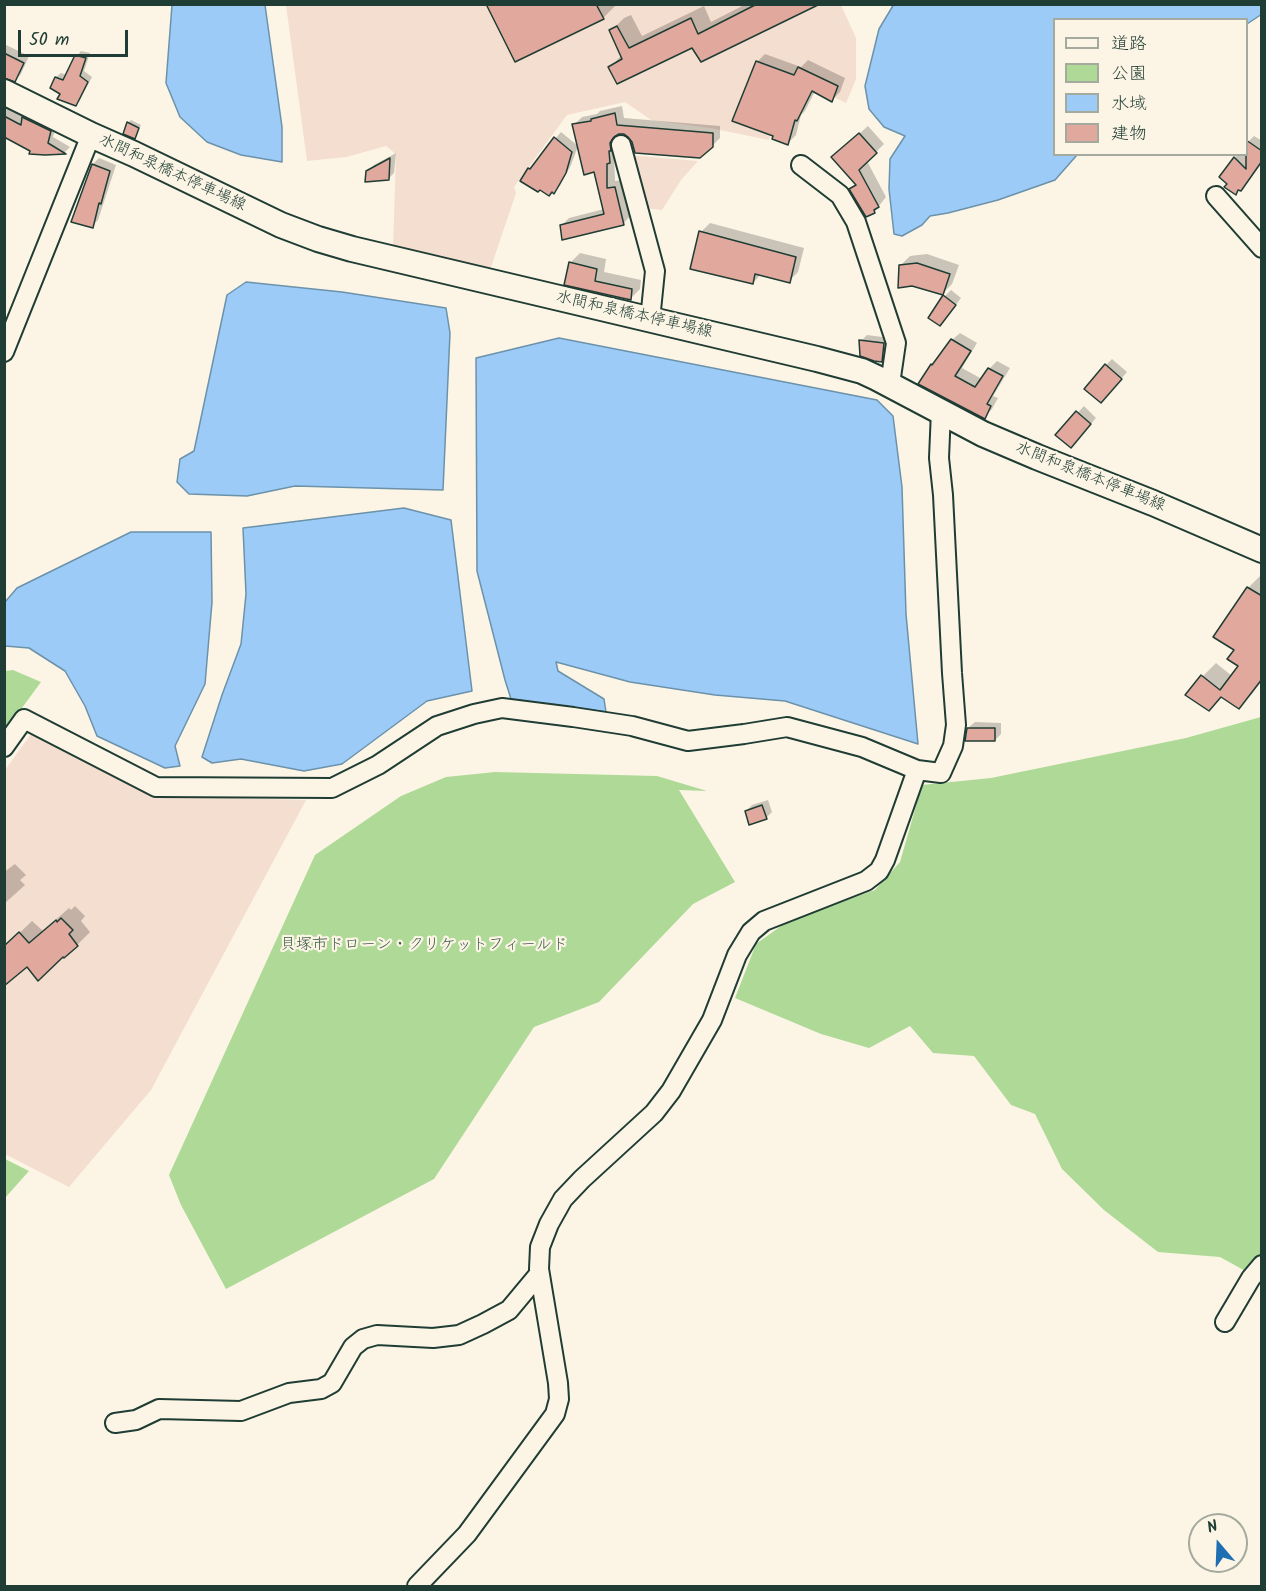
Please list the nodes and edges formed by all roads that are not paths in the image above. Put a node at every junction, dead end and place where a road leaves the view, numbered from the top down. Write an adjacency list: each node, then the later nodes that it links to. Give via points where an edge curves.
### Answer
1 (4, 92): 2 (main road, 水間和泉橋本停車場線)
2 (91, 135): 7 (main road, 水間和泉橋本停車場線, via 318,239); 8 (street)
3 (621, 145): 7 (street, via 655,271)
4 (801, 165): 9 (street, via 840,195 855,222 896,343)
5 (1216, 196): 6 (street)
6 (1262, 248)
7 (650, 320): 9 (main road, 水間和泉橋本停車場線, via 841,365)
8 (4, 352)
9 (890, 384): 10 (main road, 水間和泉橋本停車場線)
10 (941, 411): 11 (main road, 水間和泉橋本停車場線, via 994,439); 13 (street, via 939,458 956,725 953,746 941,773)
11 (1262, 550)
12 (4, 747): 13 (street, via 24,718 156,788 332,788 378,765 438,726 502,708 632,726 688,741 787,727 862,747)
13 (917, 770): 15 (street, via 879,871 866,881 764,921 751,932 737,954 712,1020 671,1091 654,1113 563,1199 540,1247)
14 (1262, 1265): 16 (street)
15 (539, 1274): 17 (street, via 508,1310 459,1335 377,1335 363,1339 353,1347 332,1383 321,1389 289,1393 241,1411 159,1409 136,1420); 18 (street, via 558,1383 555,1414 467,1534)
16 (1225, 1322)
17 (115, 1423)
18 (417, 1587)

